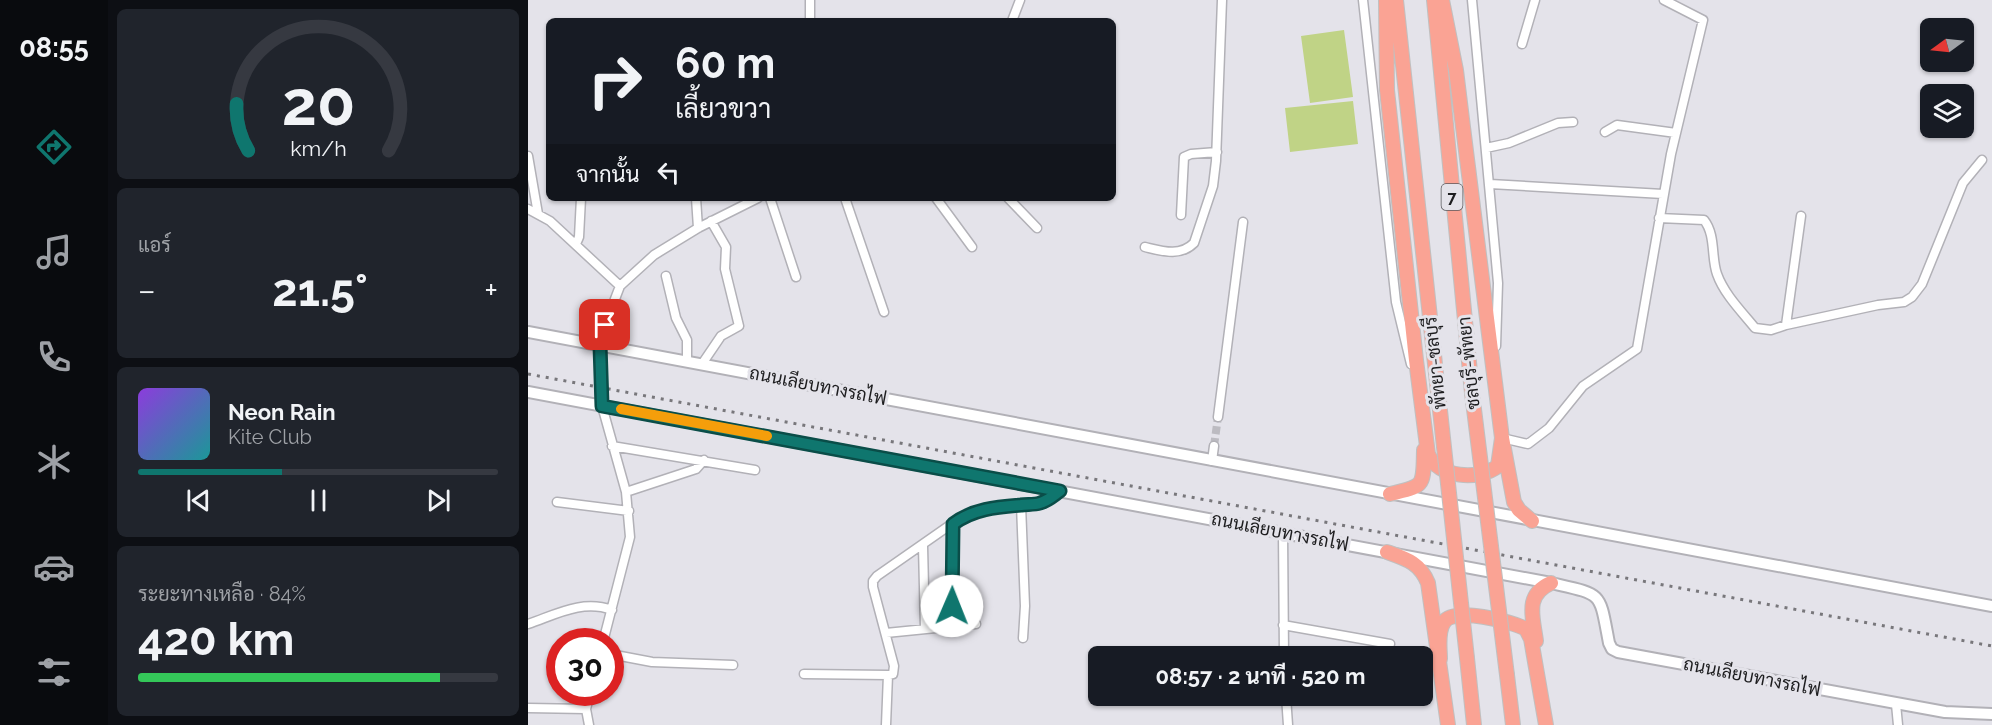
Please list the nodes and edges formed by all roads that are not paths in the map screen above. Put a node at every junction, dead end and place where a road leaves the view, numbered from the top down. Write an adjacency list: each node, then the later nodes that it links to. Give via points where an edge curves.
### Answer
1 (810, 0): 12 (street)
2 (1020, 0): 13 (street)
3 (1222, 0): 19 (street)
4 (1363, 0): 54 (street, via 1396,302)
5 (1386, 0): 54 (highway, via 1387,90)
6 (1396, 0): 104 (highway, พัทยา-ชลบุรี / 7, bridge)
7 (1434, 0): 105 (highway, ชลบุรี-พัทยา / 7, bridge, via 1472,393)
8 (1442, 0): 52 (highway, via 1456,70)
9 (1472, 0): 18 (street)
10 (1535, 0): 14 (street)
11 (1664, 0): 17 (street, via 1703,20)
12 (810, 18)
13 (1013, 18)
14 (1522, 44)
15 (1573, 122): 18 (street, via 1558,123)
16 (1605, 132): 17 (street, via 1617,124)
17 (1676, 133): 23 (street)
18 (1486, 148): 22 (street)
19 (1217, 152): 33 (street, via 1184,157); 42 (street, via 1213,186 1194,243 1177,252)
20 (528, 156): 32 (street)
21 (1982, 160): 47 (street, via 1963,183 1922,284 1912,297 1904,302)
22 (1490, 184): 23 (street); 52 (street, via 1498,282)
23 (1663, 194): 35 (street)
24 (581, 201): 40 (street)
25 (696, 201): 38 (street)
26 (752, 201): 36 (street)
27 (771, 201): 44 (street)
28 (846, 201): 46 (street)
29 (938, 201): 41 (street)
30 (1011, 201): 39 (street)
31 (528, 208): 32 (street)
32 (538, 214): 40 (street)
33 (1181, 215)
34 (1801, 216): 47 (street)
35 (1659, 218): 47 (street, via 1704,220 1718,277 1755,328 1771,330); 58 (street, via 1636,349 1583,386 1549,428 1528,444)
36 (711, 221): 38 (street); 51 (street, via 726,247 725,269 739,326 721,336)
37 (1243, 222): 56 (street)
38 (698, 228): 45 (street, via 654,255)
39 (1037, 228)
40 (576, 243): 45 (street)
41 (972, 247)
42 (1145, 247)
43 (666, 276): 50 (street, via 676,318 687,340)
44 (796, 277)
45 (620, 286): 49 (street)
46 (884, 312)
47 (1786, 325)
48 (528, 332): 49 (street, ถนนเลียบทางรถไฟ)
49 (600, 345): 50 (street, ถนนเลียบทางรถไฟ); 55 (street)
50 (687, 361): 51 (street, ถนนเลียบทางรถไฟ)
51 (702, 364): 62 (street, ถนนเลียบทางรถไฟ)
52 (1494, 380): 58 (highway)
53 (528, 392): 55 (street, ถนนเลียบทางรถไฟ)
54 (1421, 402): 57 (highway)
55 (602, 406): 59 (street); 64 (street, ถนนเลียบทางรถไฟ)
56 (1218, 417)
57 (1424, 437): 58 (highway, via 1436,466 1471,475 1485,474 1498,466); 66 (highway, via 1422,480 1415,488)
58 (1502, 438): 70 (highway, via 1514,502)
59 (612, 446): 61 (street); 65 (street)
60 (1214, 446): 62 (street)
61 (704, 460): 63 (street); 65 (street, via 696,469)
62 (1212, 461): 66 (street, ถนนเลียบทางรถไฟ)
63 (755, 470)
64 (1060, 491): 68 (street, via 1038,504); 72 (street, ถนนเลียบทางรถไฟ)
65 (626, 492): 69 (street)
66 (1390, 494): 70 (street, ถนนเลียบทางรถไฟ)
67 (557, 502): 69 (street)
68 (1021, 505): 71 (street, via 976,511); 85 (street)
69 (629, 511): 77 (street, via 630,537)
70 (1532, 521): 76 (street, ถนนเลียบทางรถไฟ)
71 (953, 524): 73 (street); 81 (street)
72 (1283, 532): 74 (street, ถนนเลียบทางรถไฟ); 80 (street)
73 (922, 546): 83 (street); 84 (street, via 873,581)
74 (1387, 552): 75 (street, ถนนเลียบทางรถไฟ); 89 (highway, via 1412,561 1427,579)
75 (1551, 583): 93 (street, ถนนเลียบทางรถไฟ, via 1596,596 1609,644 1618,652); 106 (highway, via 1542,587 1532,604)
76 (1992, 606)
77 (612, 610): 78 (street, via 603,606 570,608); 82 (street)
78 (528, 624)
79 (976, 624): 81 (street)
80 (1283, 625): 86 (street); 87 (street)
81 (952, 626): 83 (street)
82 (607, 628)
83 (925, 628): 84 (street)
84 (886, 633): 92 (street, via 894,666 893,674)
85 (1023, 638)
86 (1390, 644)
87 (1284, 646)
88 (624, 657): 90 (street, via 652,662)
89 (1440, 659): 103 (highway); 106 (highway, via 1442,626 1449,617 1467,615 1510,622 1526,629)
90 (733, 665)
91 (804, 674): 92 (street)
92 (888, 675): 101 (street)
93 (1896, 704): 99 (street, ถนนเลียบทางรถไฟ); 107 (street)
94 (587, 706): 97 (street)
95 (1287, 706): 102 (street)
96 (528, 708): 97 (street)
97 (586, 709): 100 (street)
98 (1992, 714): 99 (street, ถนนเลียบทางรถไฟ)
99 (1967, 720)
100 (589, 725)
101 (886, 725)
102 (1288, 725)
103 (1448, 725)
104 (1474, 725)
105 (1513, 725)
106 (1546, 725)
107 (1898, 725)

